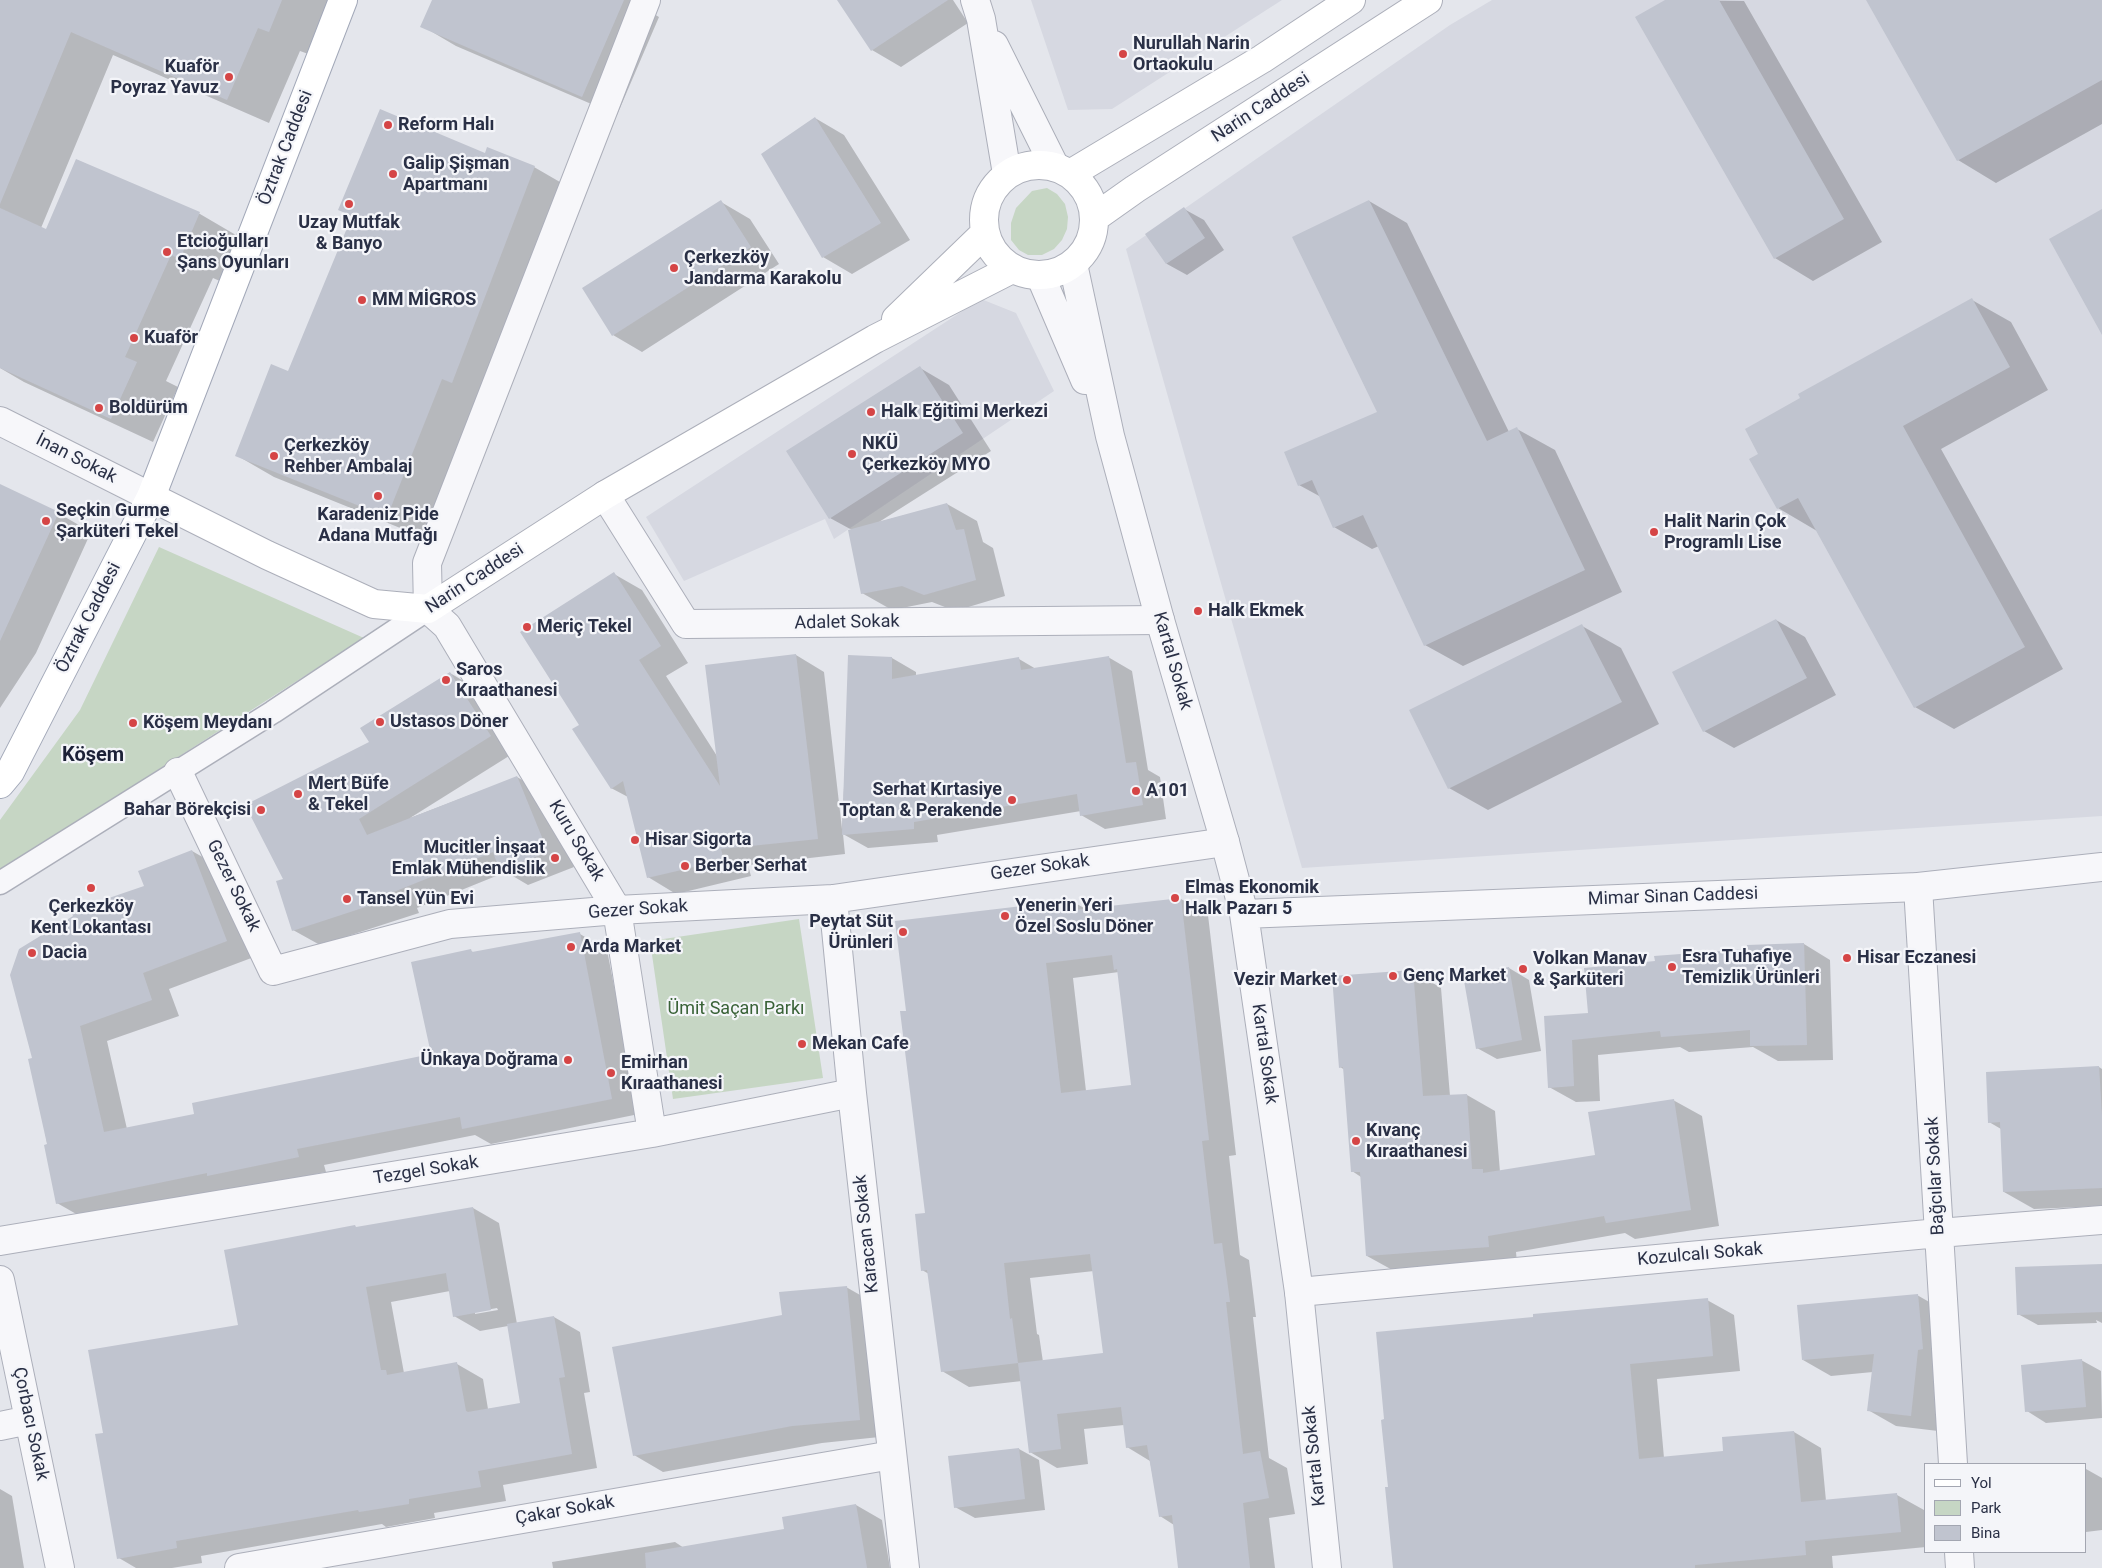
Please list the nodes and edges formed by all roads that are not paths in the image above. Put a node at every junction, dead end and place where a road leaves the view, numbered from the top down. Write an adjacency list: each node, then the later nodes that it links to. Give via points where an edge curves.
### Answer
1 (343, 0): 17 (main road, Öztrak Caddesi)
2 (646, 0): 18 (street, via 427,564)
3 (1352, 0): 6 (main road, via 1262,59)
4 (1428, 0): 8 (main road, Narin Caddesi)
5 (978, 10): 6 (street); 7 (street)
6 (1063, 170): 7 (main road, via 1039,164 1022,166); 8 (main road, via 1082,186 1091,201)
7 (1007, 174): 9 (main road, via 995,185 987,200 983,216)
8 (1094, 218): 10 (main road, via 1092,235)
9 (985, 233): 11 (main road, via 991,249); 13 (main road)
10 (1073, 264): 12 (main road, via 1058,272); 15 (street)
11 (1012, 269): 12 (main road); 13 (main road)
12 (1040, 275): 15 (street)
13 (875, 339): 16 (main road, Narin Caddesi)
14 (0, 422): 17 (street, İnan Sokak)
15 (1110, 436): 19 (street, Kartal Sokak)
16 (605, 495): 18 (main road, Narin Caddesi); 19 (street, Adalet Sokak, via 686,624)
17 (151, 498): 18 (main road, via 374,604); 21 (main road, Öztrak Caddesi, via 10,772)
18 (428, 609): 20 (street, Narin Caddesi); 27 (street, Kuru Sokak, via 447,626)
19 (1160, 620): 22 (street, Kartal Sokak)
20 (178, 772): 24 (street, Narin Caddesi); 27 (street, Gezer Sokak, via 273,971 450,924)
21 (0, 784)
22 (1225, 842): 26 (street, Gezer Sokak); 28 (street, Kartal Sokak)
23 (2102, 867): 25 (street, Mimar Sinan Caddesi)
24 (0, 883)
25 (1918, 887): 28 (street, Mimar Sinan Caddesi); 32 (street, Bağcılar Sokak)
26 (833, 899): 27 (street, Gezer Sokak); 29 (street, Karacan Sokak)
27 (617, 910): 30 (street, Kuru Sokak)
28 (1244, 914): 35 (street, Kartal Sokak)
29 (852, 1093): 30 (street, Tezgel Sokak); 38 (street, Karacan Sokak)
30 (652, 1133): 33 (street, Tezgel Sokak)
31 (2102, 1220): 32 (street, Kozulcalı Sokak)
32 (1940, 1233): 35 (street, Kozulcalı Sokak); 39 (street, Bağcılar Sokak)
33 (0, 1241)
34 (0, 1280): 36 (street, Çorbacı Sokak)
35 (1299, 1292): 44 (street, Kartal Sokak)
36 (29, 1420): 37 (street); 41 (street, Çorbacı Sokak)
37 (0, 1426)
38 (892, 1455): 42 (street, Çakar Sokak); 43 (street, Karacan Sokak)
39 (1953, 1463)
40 (1959, 1553): 45 (street)
41 (60, 1568)
42 (239, 1568)
43 (905, 1568)
44 (1327, 1568)
45 (1960, 1568)

